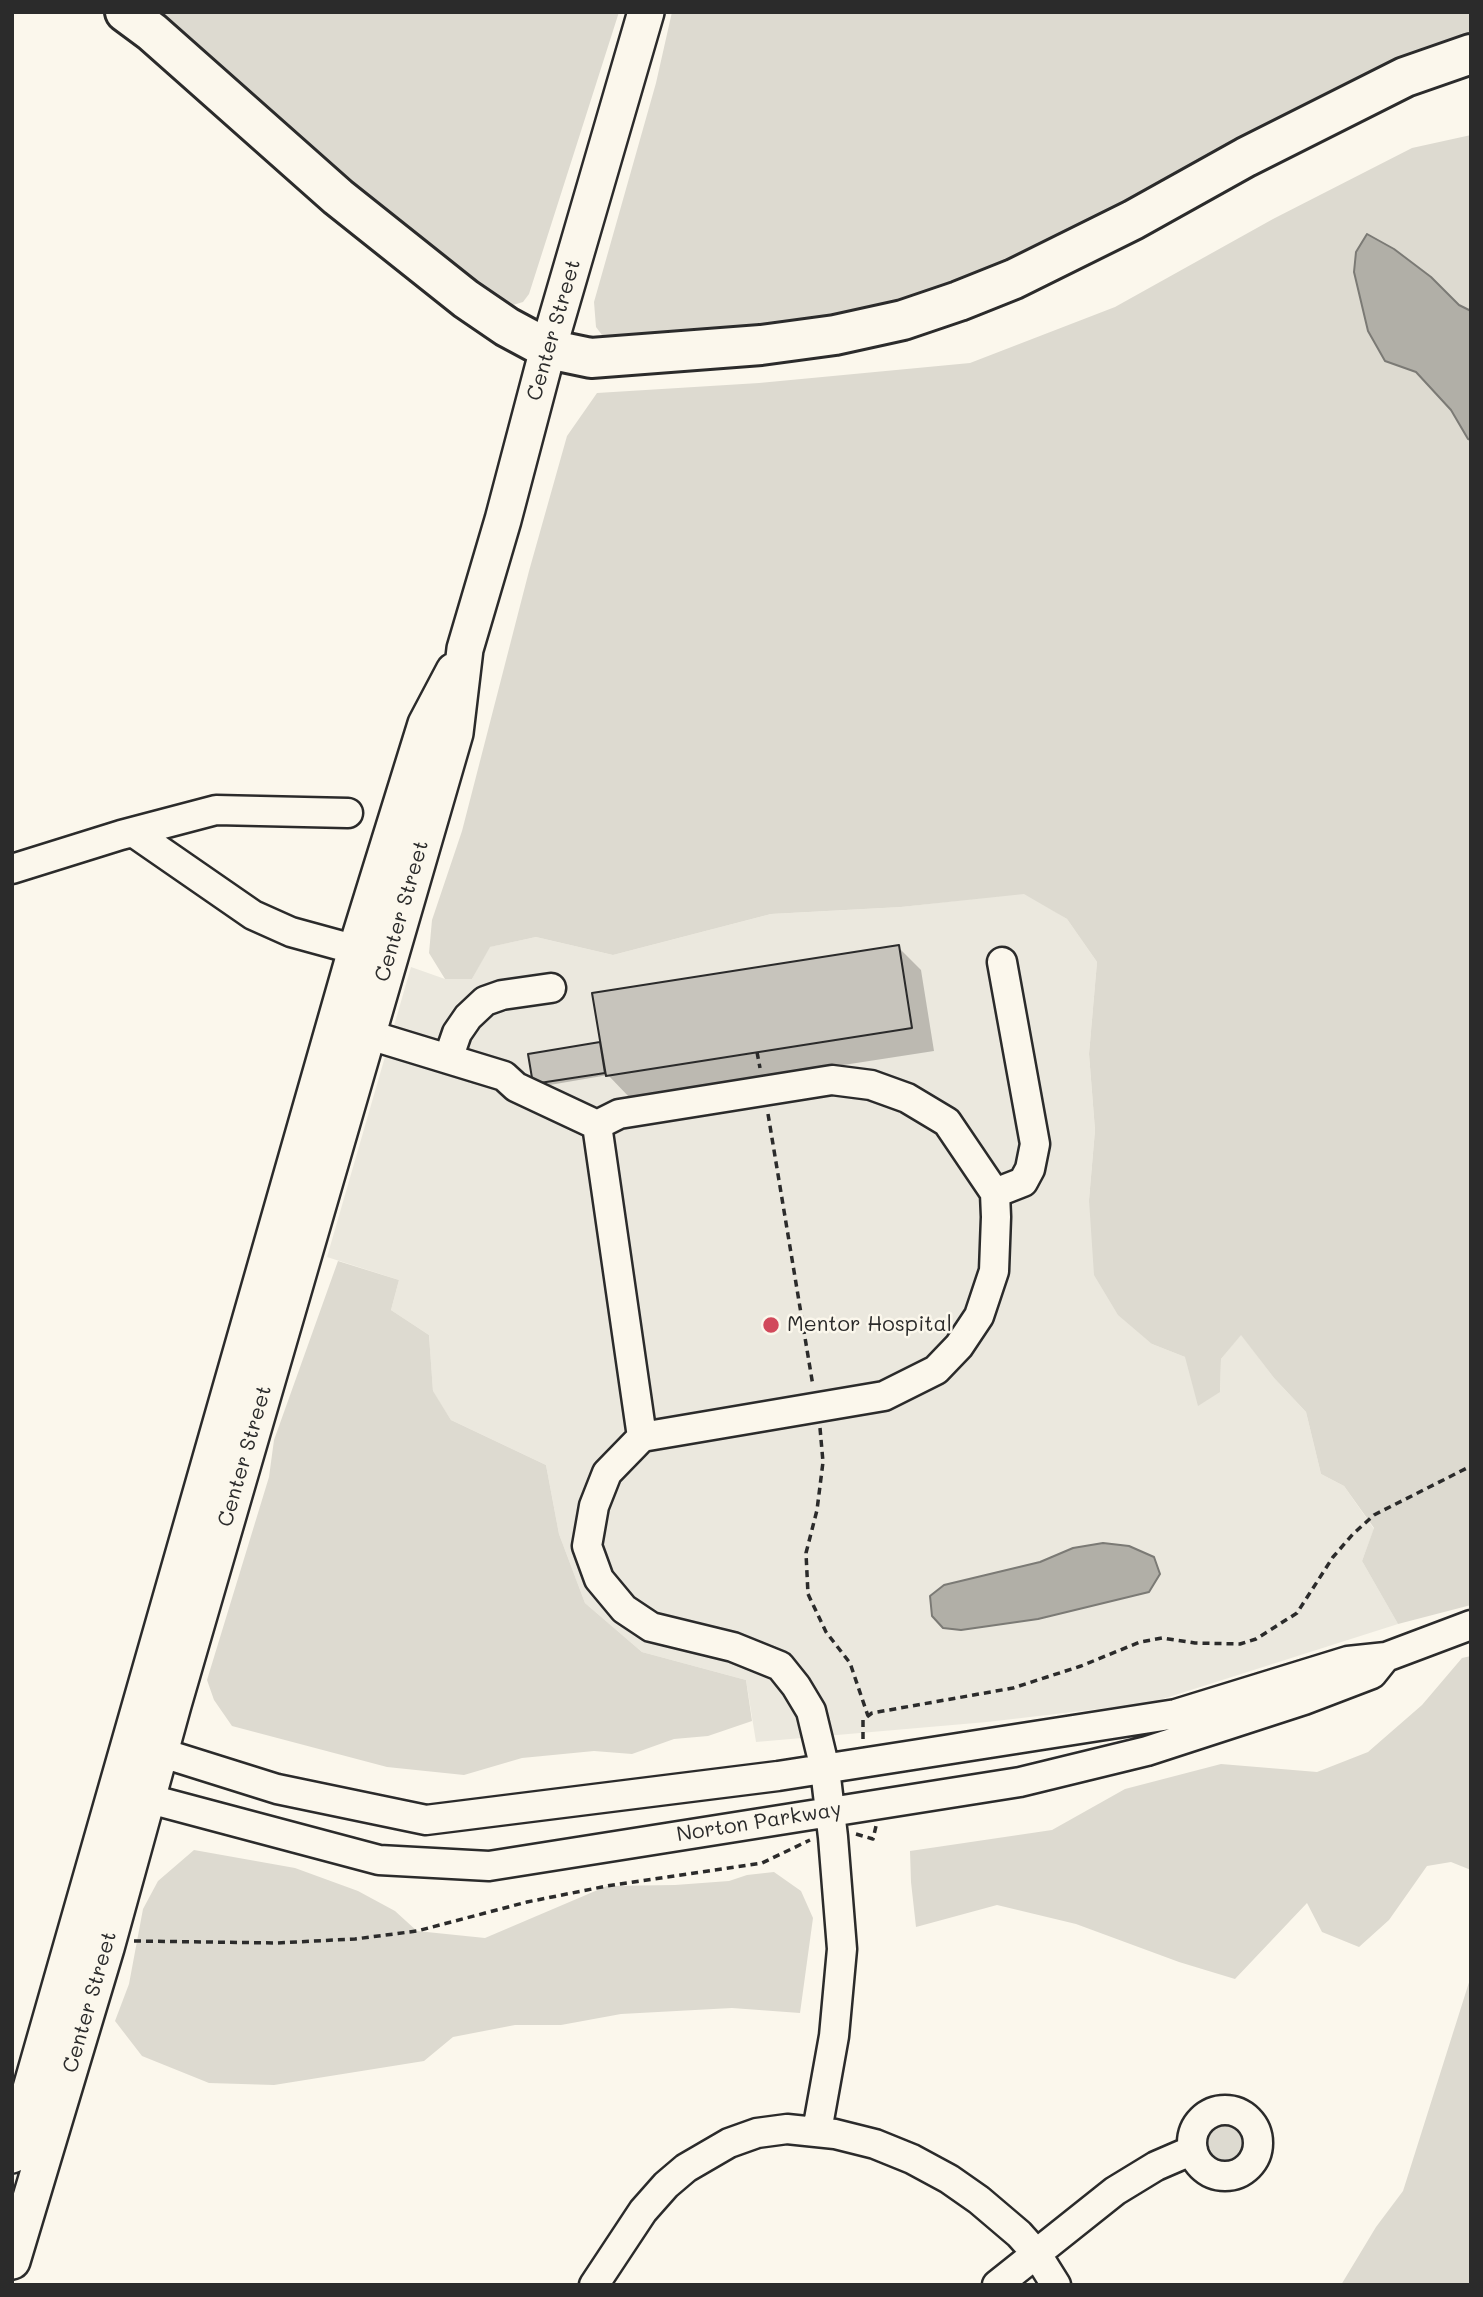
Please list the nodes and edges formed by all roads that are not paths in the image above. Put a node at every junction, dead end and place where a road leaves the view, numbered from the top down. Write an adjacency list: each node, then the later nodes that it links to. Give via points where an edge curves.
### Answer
1 (125, 12): 4 (highway, via 414,259 508,327)
2 (646, 12): 4 (main road, Center Street)
3 (1471, 54): 4 (highway, via 1405,78 1327,115 1014,279 903,320 761,345 591,358)
4 (548, 349): 8 (main road, Center Street, via 465,649 426,724)
5 (348, 813): 6 (street, via 216,810)
6 (133, 832): 7 (street); 8 (street, via 253,915 291,932)
7 (12, 869)
8 (372, 954): 11 (main road, Center Street)
9 (1002, 962): 14 (street, via 1035,1144 1023,1182)
10 (551, 988): 12 (street, via 485,1001 457,1032)
11 (351, 1030): 12 (street); 18 (main road, Center Street)
12 (448, 1059): 13 (street, via 504,1076 516,1087)
13 (597, 1125): 14 (street, via 619,1114 832,1080 872,1085 907,1098 947,1122); 15 (street)
14 (995, 1193): 15 (street, via 994,1270 979,1316 936,1370 884,1396)
15 (642, 1437): 19 (street, via 607,1474 594,1506 587,1546 599,1579 624,1609 651,1627 733,1647 780,1666 811,1711)
16 (1471, 1625): 17 (street, Norton Parkway)
17 (1386, 1657): 19 (street, Norton Parkway, via 1349,1661 1176,1714); 21 (street, Norton Parkway, via 1372,1674 1147,1751 1020,1782)
18 (145, 1748): 19 (street, Norton Parkway, via 277,1789 426,1820); 20 (main road, Center Street)
19 (824, 1769): 21 (street)
20 (133, 1794): 21 (street, Norton Parkway, via 379,1860 489,1866); 22 (main road, Center Street)
21 (829, 1811): 23 (street, via 842,1949 834,2036)
22 (90, 1944): 25 (main road, Center Street); 27 (main road, Center Street)
23 (817, 2131): 26 (street, via 875,2144 949,2179); 28 (street, via 757,2133 686,2168 643,2211)
24 (1193, 2150): 26 (street, via 1115,2191)
25 (12, 2155)
26 (1036, 2253): 29 (street); 30 (street)
27 (12, 2261)
28 (594, 2285)
29 (996, 2285)
30 (1056, 2285)

